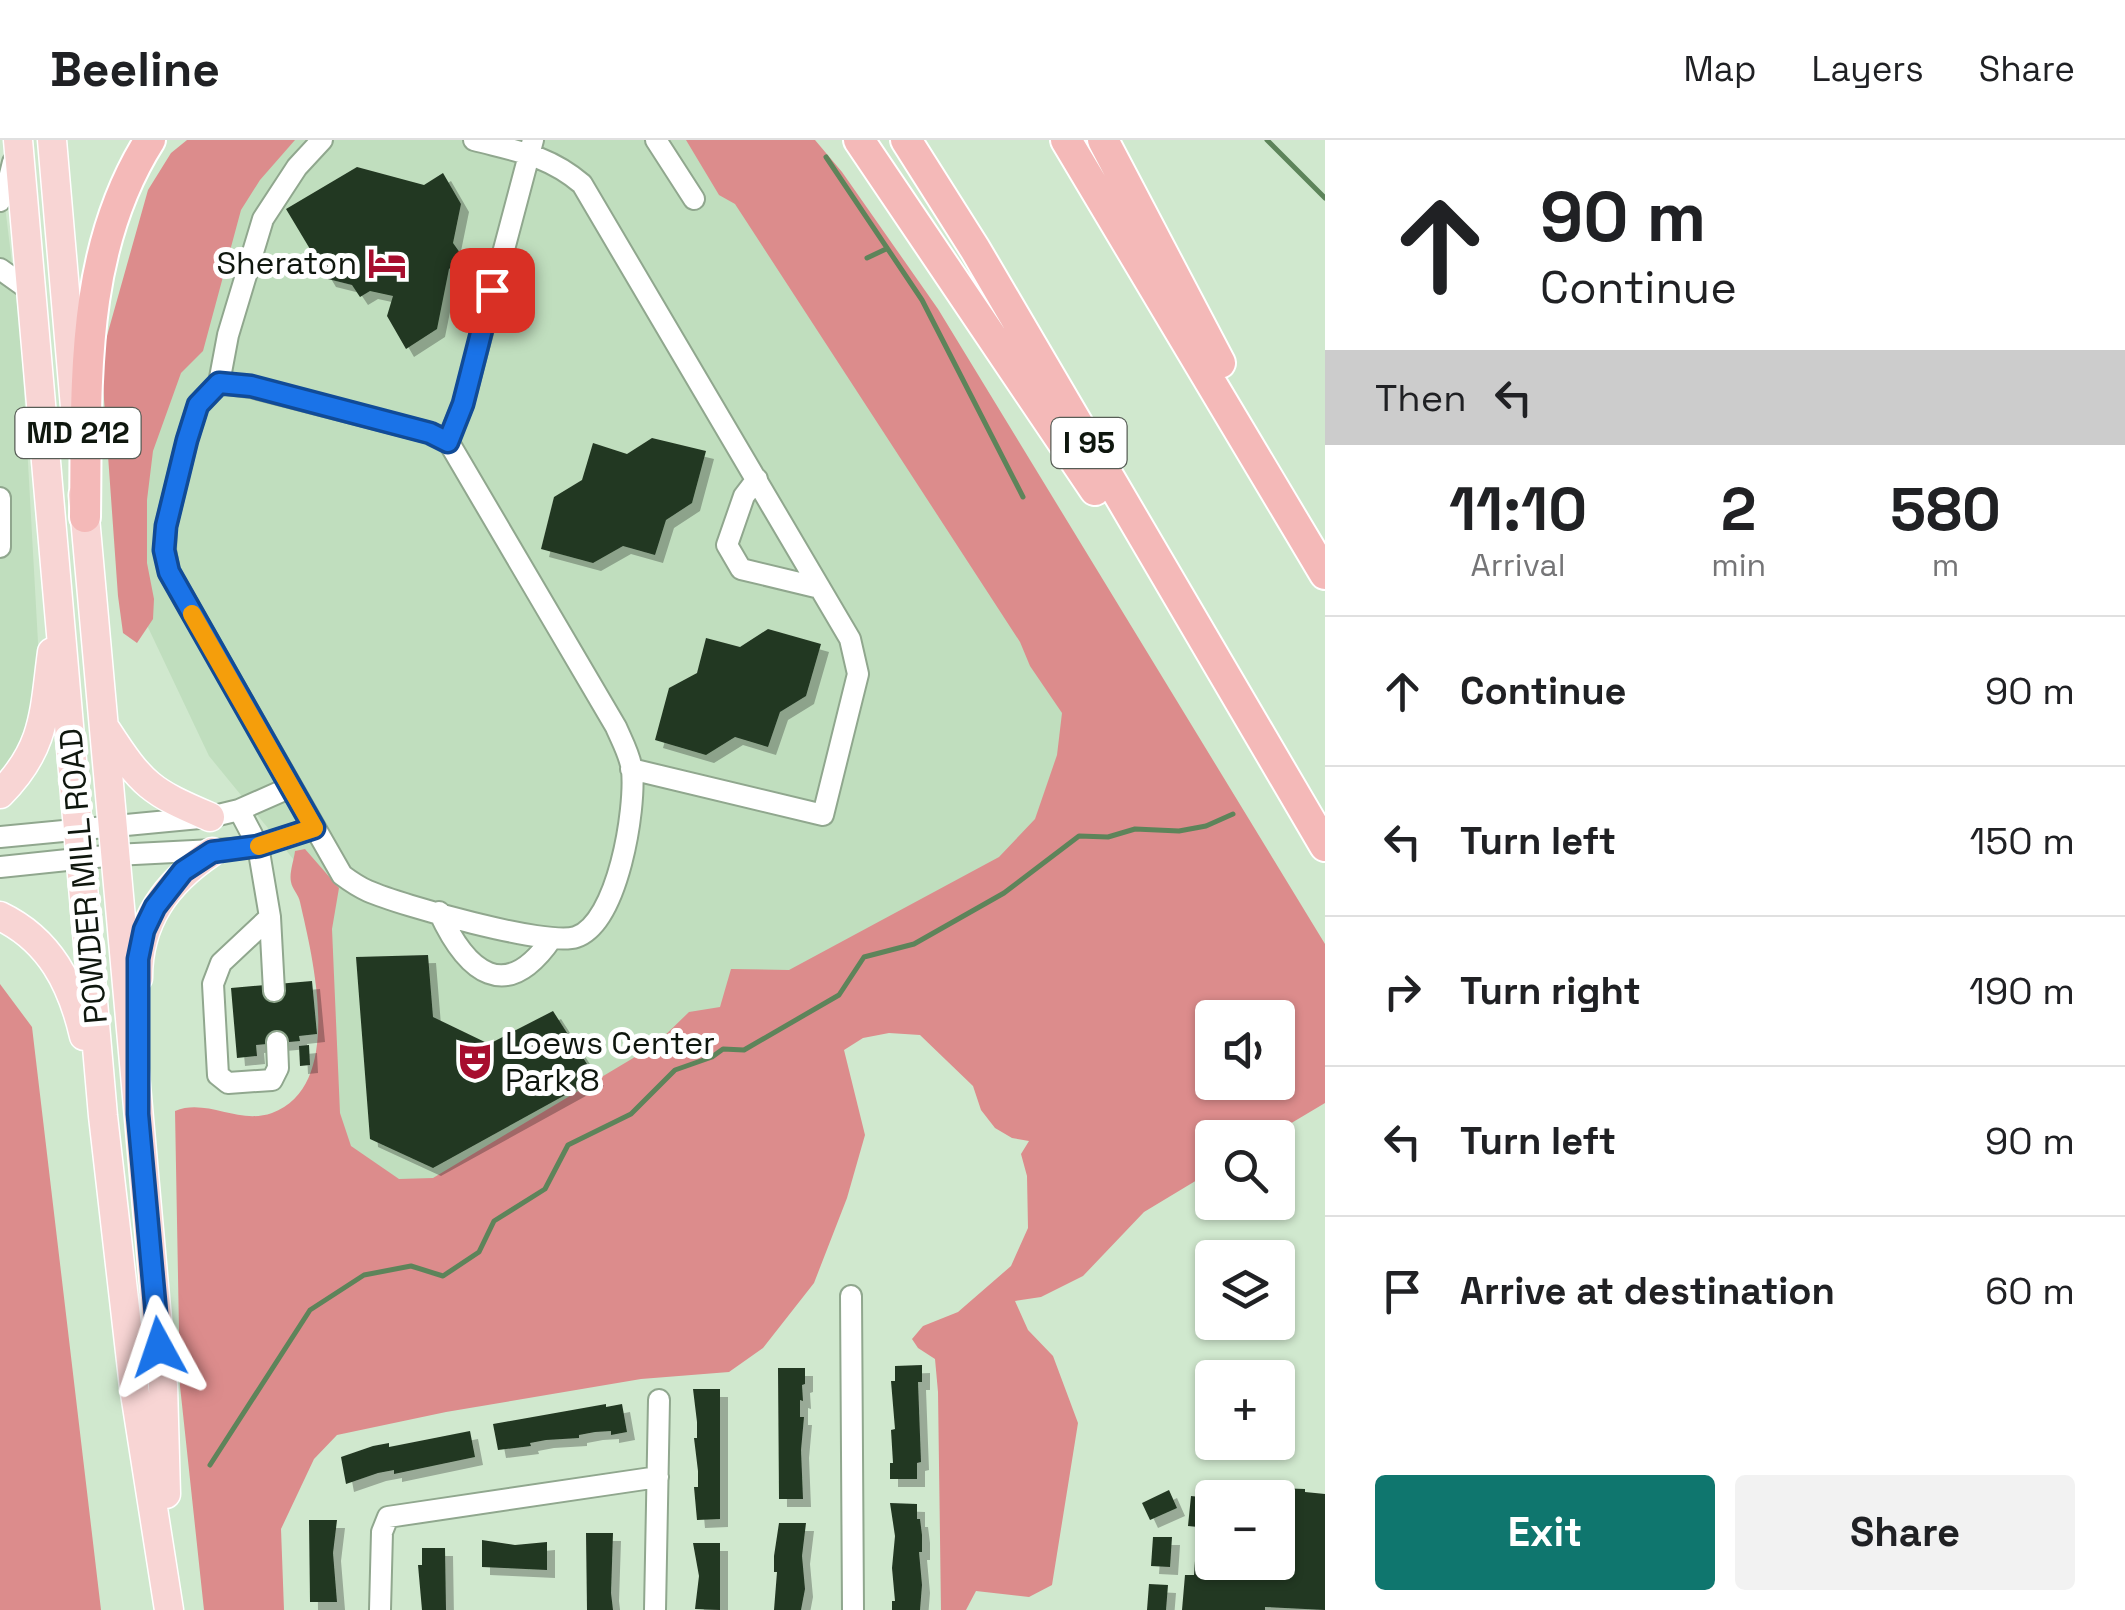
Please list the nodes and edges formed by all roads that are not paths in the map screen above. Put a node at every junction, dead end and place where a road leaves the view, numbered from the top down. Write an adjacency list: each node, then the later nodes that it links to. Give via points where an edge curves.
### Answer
1 (18, 140): 13 (street); 15 (main road, POWDER MILL ROAD / MD 212)
2 (52, 140): 20 (main road, POWDER MILL ROAD / MD 212)
3 (150, 140): 20 (highway, via 114,209 99,258)
4 (322, 140): 16 (street, via 264,219)
5 (474, 140): 11 (street)
6 (656, 140): 12 (street)
7 (858, 140): 27 (highway)
8 (906, 140): 27 (highway, I 95)
9 (1066, 140): 21 (highway)
10 (1103, 140): 21 (highway)
11 (531, 147): 17 (street); 18 (street, via 582,184)
12 (694, 199)
13 (0, 201)
14 (0, 269): 15 (street)
15 (31, 291): 25 (main road, POWDER MILL ROAD / MD 212)
16 (219, 383): 17 (street, via 251,386); 29 (street, via 192,422 164,550 169,572)
17 (448, 442): 28 (street, via 616,728)
18 (757, 479): 24 (street); 24 (street, via 727,546 741,569)
19 (0, 498): 22 (street)
20 (85, 517): 26 (main road, POWDER MILL ROAD / MD 212)
21 (1303, 537): 23 (highway)
22 (0, 547)
23 (1325, 574)
24 (820, 588): 28 (street, via 850,640 858,674 823,815)
25 (59, 601): 30 (main road, via 40,737); 34 (main road, POWDER MILL ROAD / MD 212)
26 (105, 726): 32 (main road, via 135,774); 36 (main road, POWDER MILL ROAD / MD 212)
27 (1268, 748): 38 (highway, I 95)
28 (632, 769): 45 (street, via 633,801 604,912 574,938)
29 (290, 787): 31 (street); 33 (street)
30 (0, 794)
31 (239, 810): 32 (street); 37 (street)
32 (210, 818): 36 (street)
33 (314, 828): 37 (street); 42 (street, via 350,881)
34 (80, 829): 35 (street); 36 (street); 40 (main road, POWDER MILL ROAD / MD 212)
35 (0, 836)
36 (113, 841): 39 (street); 40 (street); 48 (main road, POWDER MILL ROAD / MD 212)
37 (258, 846): 39 (street); 44 (street)
38 (1325, 846)
39 (212, 852): 48 (main road, via 175,880 144,930 138,959)
40 (82, 858): 41 (street); 49 (main road, POWDER MILL ROAD / MD 212)
41 (0, 866)
42 (439, 912): 45 (street); 45 (street, via 466,958 496,974 526,969)
43 (0, 916): 49 (main road, via 32,934 68,983)
44 (270, 917): 46 (street); 47 (street, via 221,962 213,984 218,1075 228,1083 272,1080)
45 (552, 938)
46 (274, 991)
47 (278, 1042)
48 (138, 1114): 53 (main road, POWDER MILL ROAD / MD 212, via 162,1386)
49 (103, 1116): 53 (main road, POWDER MILL ROAD / MD 212, via 134,1387)
50 (851, 1296): 56 (street)
51 (659, 1400): 52 (street)
52 (658, 1476): 54 (street, via 388,1517); 55 (street)
53 (170, 1610)
54 (380, 1610)
55 (654, 1610)
56 (853, 1610)

